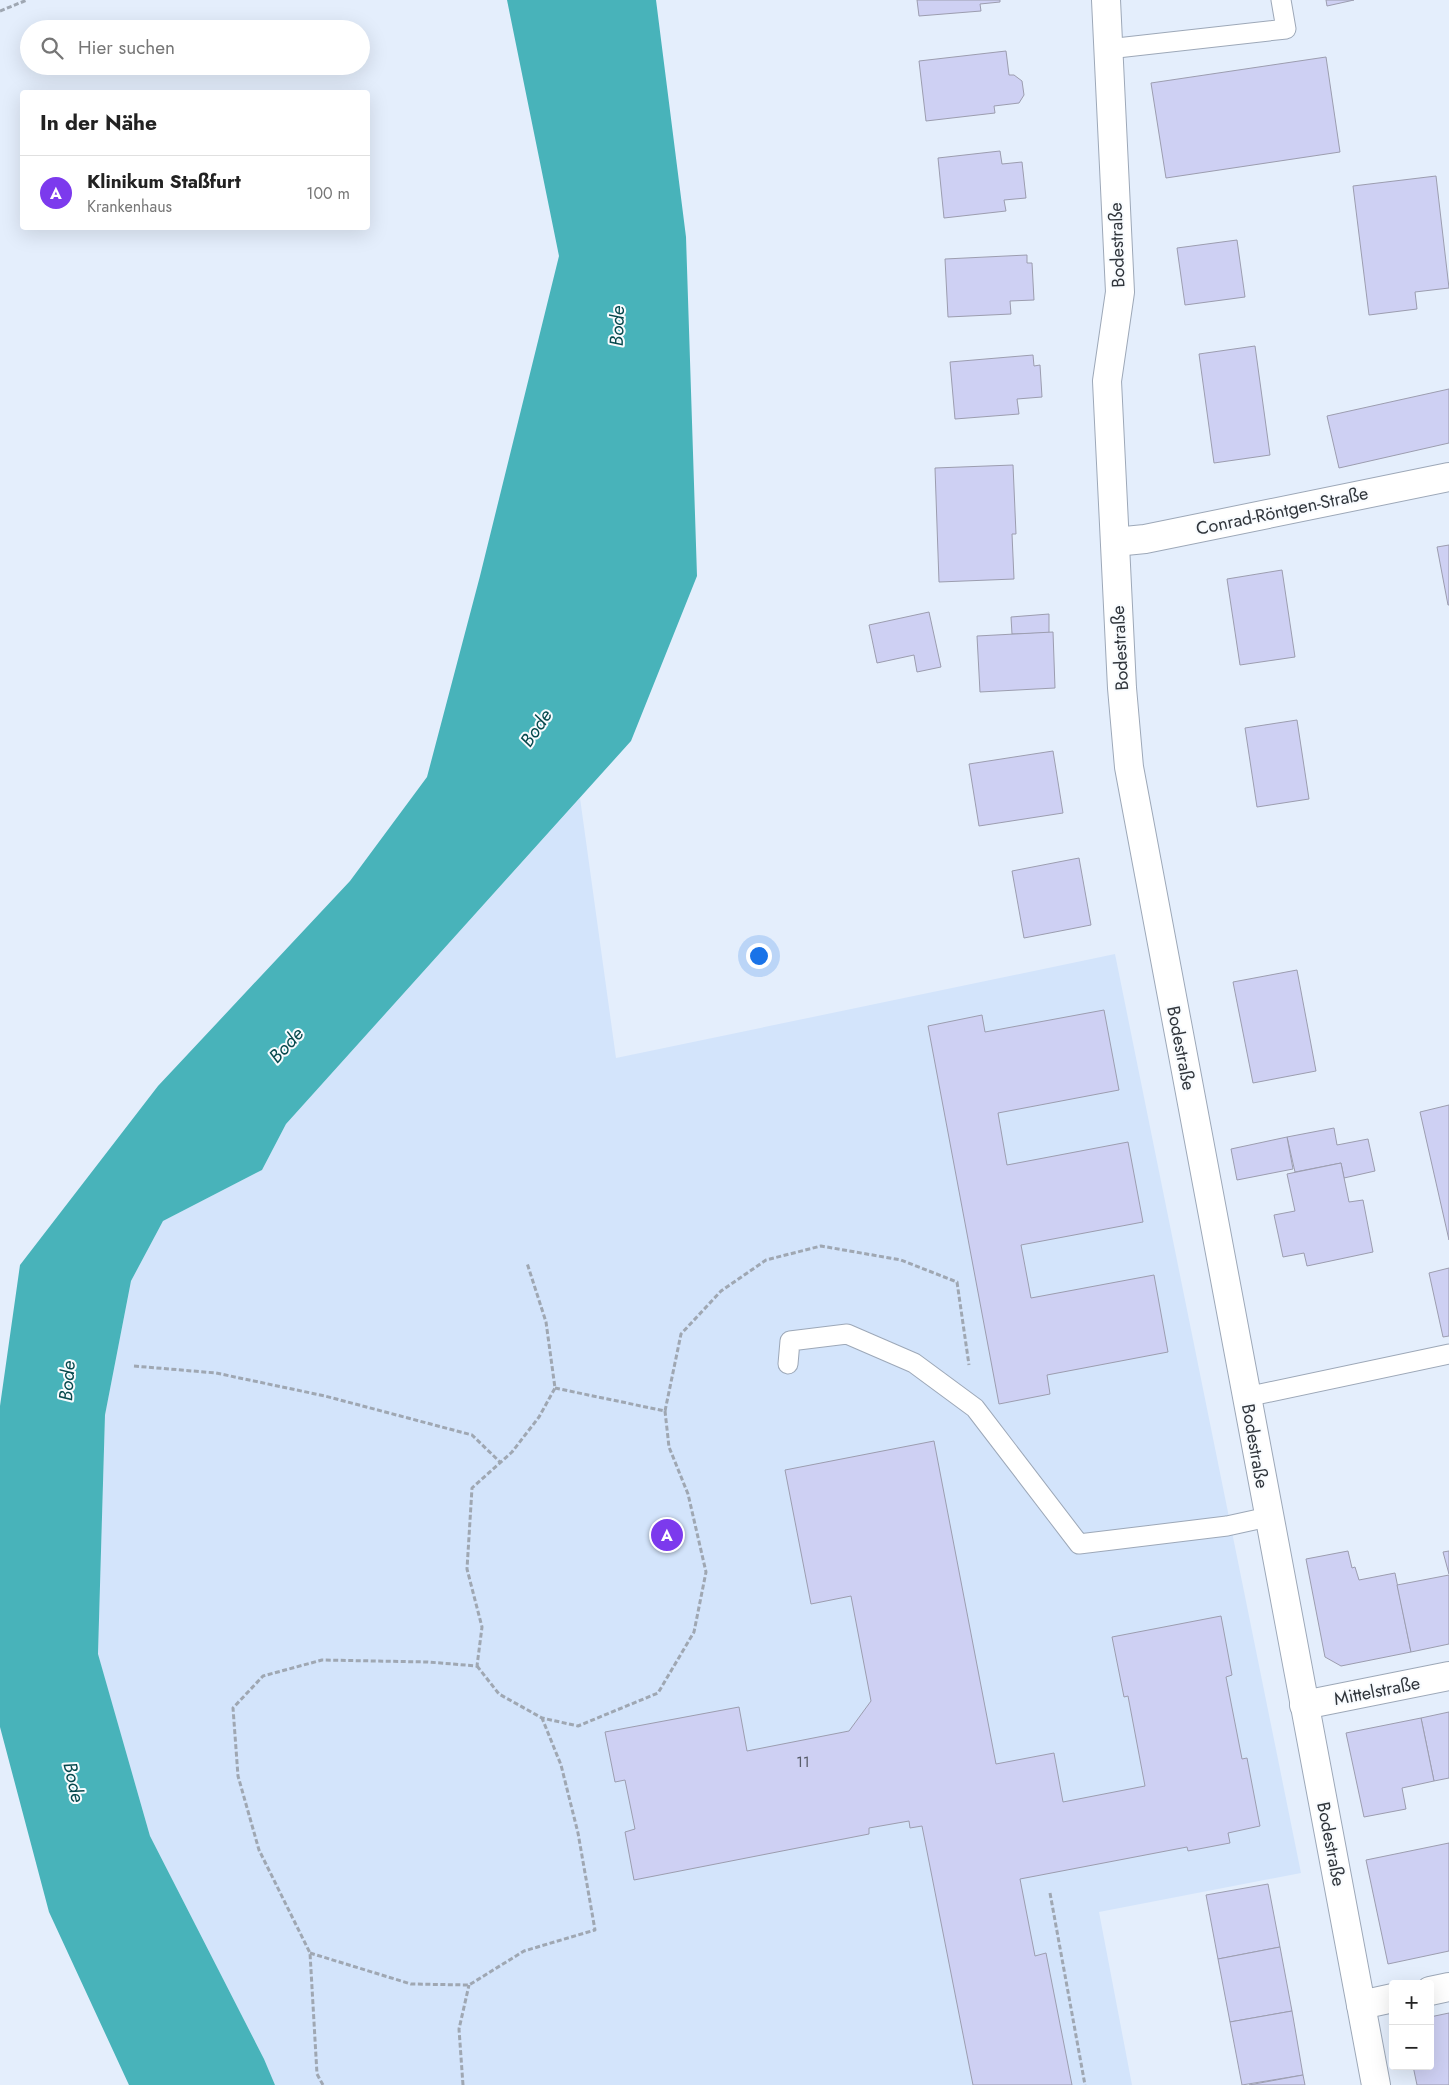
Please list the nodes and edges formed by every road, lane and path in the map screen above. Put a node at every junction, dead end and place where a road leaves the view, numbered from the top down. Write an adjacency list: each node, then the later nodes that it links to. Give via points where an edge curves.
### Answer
1 (28, 0): 4 (path)
2 (1106, 0): 5 (street, Bodestraße)
3 (1281, 0): 5 (lane, via 1286,29)
4 (0, 10)
5 (1108, 49): 7 (street, Bodestraße, via 1120,292 1107,381)
6 (1449, 477): 7 (street, Conrad-Röntgen-Straße, via 1145,539)
7 (1115, 542): 12 (street, Bodestraße, via 1129,766)
8 (527, 1263): 14 (path, via 546,1322 555,1388 539,1417 512,1452)
9 (1449, 1354): 12 (lane)
10 (788, 1364): 15 (lane, via 790,1341 847,1334 914,1363 974,1408 1079,1544 1227,1526)
11 (134, 1366): 14 (path, via 216,1374 325,1396 472,1435)
12 (1246, 1397): 15 (street, Bodestraße)
13 (665, 1411): 19 (path, via 669,1447 688,1494 706,1572 694,1632 658,1693 578,1726)
14 (500, 1462): 16 (path, via 472,1488 467,1569 482,1627)
15 (1268, 1517): 18 (street, Bodestraße)
16 (477, 1666): 19 (path, via 499,1694); 21 (path, via 322,1660 263,1676 233,1708 238,1776 259,1850)
17 (1449, 1676): 18 (street, Mittelstraße)
18 (1304, 1705): 26 (street, Bodestraße)
19 (542, 1718): 22 (path, via 561,1765 578,1833 595,1930 524,1952)
20 (1050, 1893): 29 (path)
21 (310, 1953): 22 (path, via 411,1984); 27 (path, via 317,2074)
22 (469, 1985): 28 (path, via 459,2029)
23 (1449, 1987): 24 (street)
24 (1434, 1990)
25 (1389, 1999): 26 (street)
26 (1361, 2005): 30 (street, Bodestraße)
27 (323, 2085)
28 (463, 2085)
29 (1085, 2085)
30 (1376, 2085)

